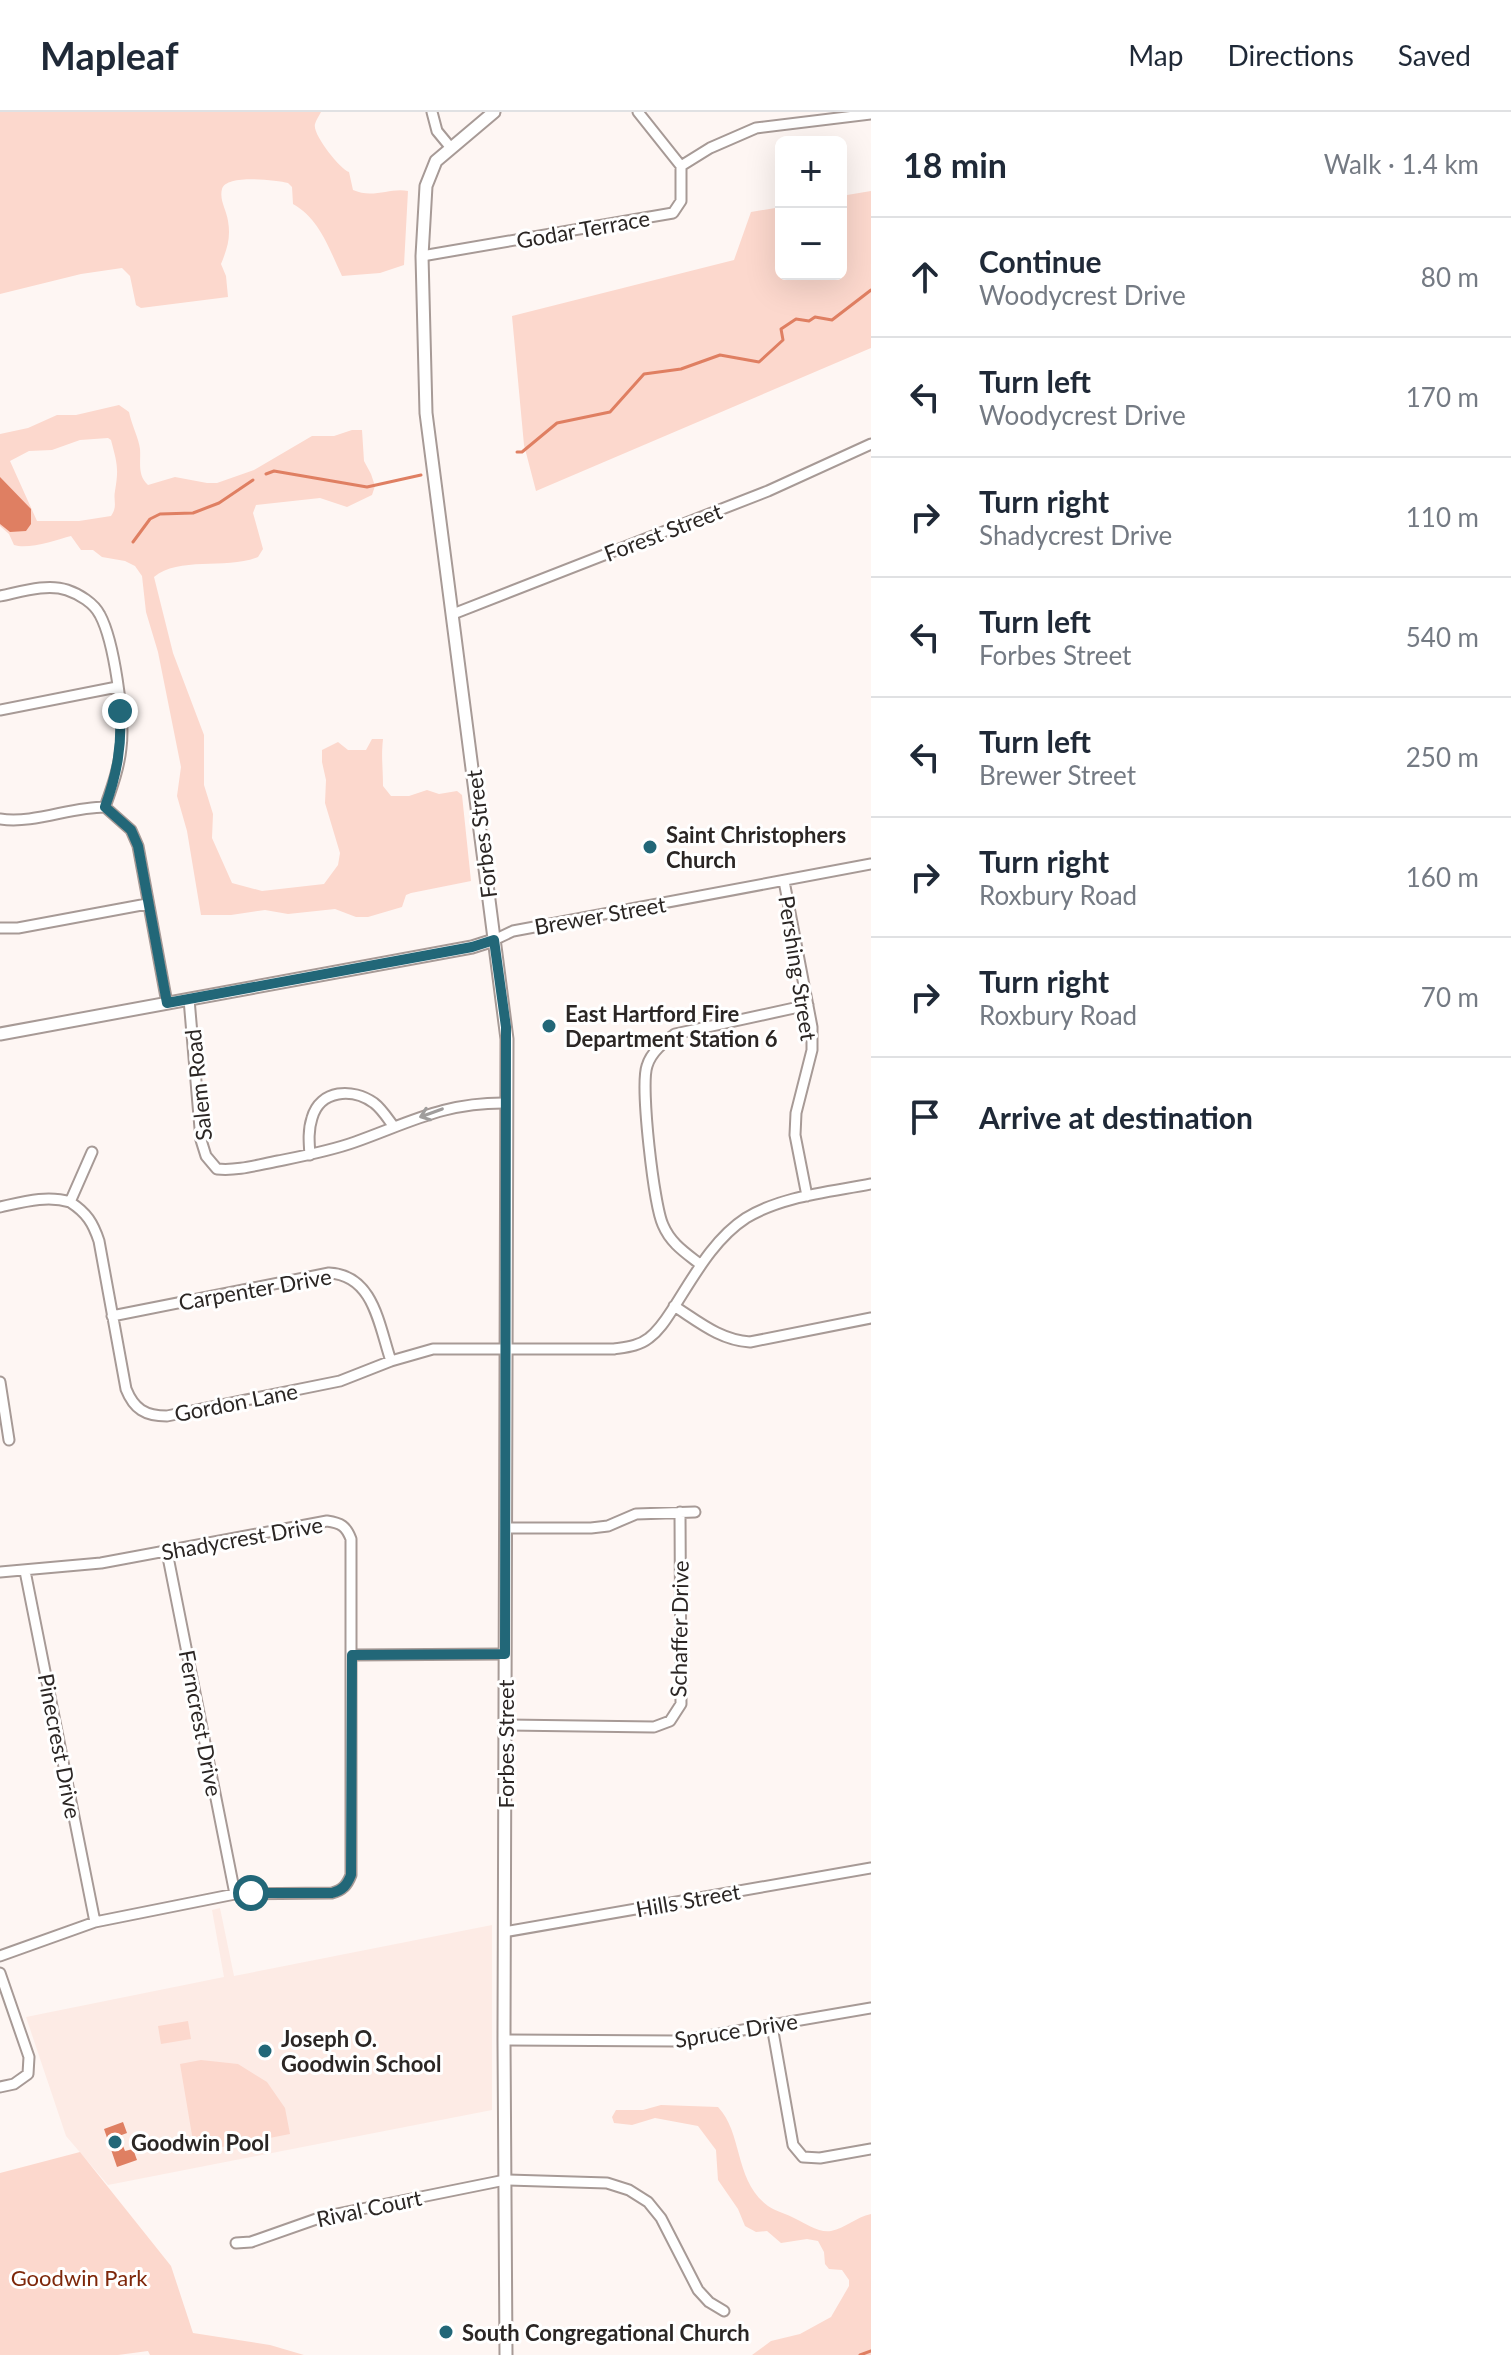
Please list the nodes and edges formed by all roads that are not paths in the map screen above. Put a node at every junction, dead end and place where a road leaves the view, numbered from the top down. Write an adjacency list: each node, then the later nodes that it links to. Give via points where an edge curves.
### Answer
1 (432, 112): 5 (street, via 437,131)
2 (494, 112): 5 (main road, Forbes Street)
3 (638, 112): 6 (street)
4 (871, 114): 6 (street, via 756,128)
5 (451, 148): 7 (main road, Forbes Street, via 428,177)
6 (681, 166): 7 (street, Godar Terrace, via 681,201 673,213)
7 (422, 256): 10 (main road, Forbes Street, via 426,413)
8 (871, 444): 10 (street, Forest Street, via 768,491)
9 (0, 596): 11 (street, via 46,587 85,599 99,612 107,633)
10 (453, 614): 19 (main road, Forbes Street)
11 (117, 687): 12 (street); 13 (street, via 122,745)
12 (0, 710)
13 (105, 807): 14 (street); 17 (street, via 131,830)
14 (0, 819)
15 (871, 864): 16 (street, Brewer Street)
16 (784, 881): 19 (street, Brewer Street, via 513,931); 22 (street, Pershing Street)
17 (147, 904): 18 (street); 21 (street)
18 (0, 928)
19 (494, 940): 20 (main road, Brewer Street); 24 (main road, Forbes Street, via 506,1027)
20 (189, 999): 21 (main road, Brewer Street); 27 (street, Salem Road, via 206,1156 217,1169 232,1170)
21 (167, 1003): 23 (main road, Brewer Street)
22 (808, 1005): 29 (street, Pershing Street, via 812,1050 799,1094 795,1135); 32 (street, via 675,1034 658,1047 647,1066 657,1205 674,1244)
23 (0, 1034)
24 (507, 1103): 25 (street, Salem Road, one-way to 25, via 474,1102); 36 (main road, Forbes Street)
25 (394, 1127): 27 (street, Salem Road); 27 (street, via 377,1105 342,1092 324,1100 313,1114)
26 (92, 1152): 30 (street)
27 (310, 1155)
28 (871, 1184): 29 (street, Gordon Lane)
29 (807, 1196): 32 (street, Gordon Lane, via 744,1219)
30 (70, 1202): 31 (street, via 36,1200); 34 (street, Gordon Lane, via 92,1222 99,1241)
31 (0, 1207)
32 (701, 1265): 33 (street, Gordon Lane)
33 (674, 1306): 35 (street, via 721,1336 750,1342); 36 (street, Gordon Lane, via 649,1338 633,1346)
34 (112, 1316): 37 (street, Carpenter Drive, via 344,1274 359,1282 369,1297); 37 (street, Gordon Lane, via 132,1404 154,1416 340,1381)
35 (871, 1318)
36 (506, 1348): 37 (street, Gordon Lane, via 433,1349); 42 (main road, Forbes Street)
37 (391, 1361)
38 (0, 1382): 39 (street)
39 (9, 1440)
40 (680, 1512): 41 (street); 42 (street, via 636,1514 591,1528); 48 (street, Schaffer Drive, via 681,1704 670,1721 654,1727)
41 (695, 1512)
42 (506, 1528): 46 (main road, Forbes Street)
43 (167, 1552): 44 (street, Shadycrest Drive); 47 (street, Shadycrest Drive, via 337,1522 351,1539); 50 (street, Ferncrest Drive)
44 (25, 1571): 45 (street, Shadycrest Drive); 51 (street, Pinecrest Drive)
45 (0, 1572)
46 (505, 1654): 47 (street); 48 (main road, Forbes Street)
47 (352, 1655): 50 (street, via 348,1883 332,1893)
48 (505, 1725): 52 (main road, Forbes Street)
49 (871, 1868): 52 (street, Hills Street)
50 (235, 1894): 51 (street)
51 (95, 1922): 53 (street)
52 (504, 1932): 57 (main road, Forbes Street)
53 (0, 1956)
54 (0, 1973): 58 (street, via 29,2057 28,2074)
55 (871, 2008): 56 (street, Spruce Drive)
56 (772, 2026): 57 (street, Spruce Drive, via 678,2041); 59 (street, via 793,2145 803,2157 820,2158)
57 (504, 2040): 60 (main road, Forbes Street)
58 (0, 2087)
59 (871, 2149)
60 (505, 2180): 61 (street, Rival Court, via 322,2217); 62 (street, Rival Court, via 607,2183 629,2190 661,2218 698,2290); 63 (main road, Forbes Street)
61 (236, 2243)
62 (724, 2311)
63 (506, 2355)

